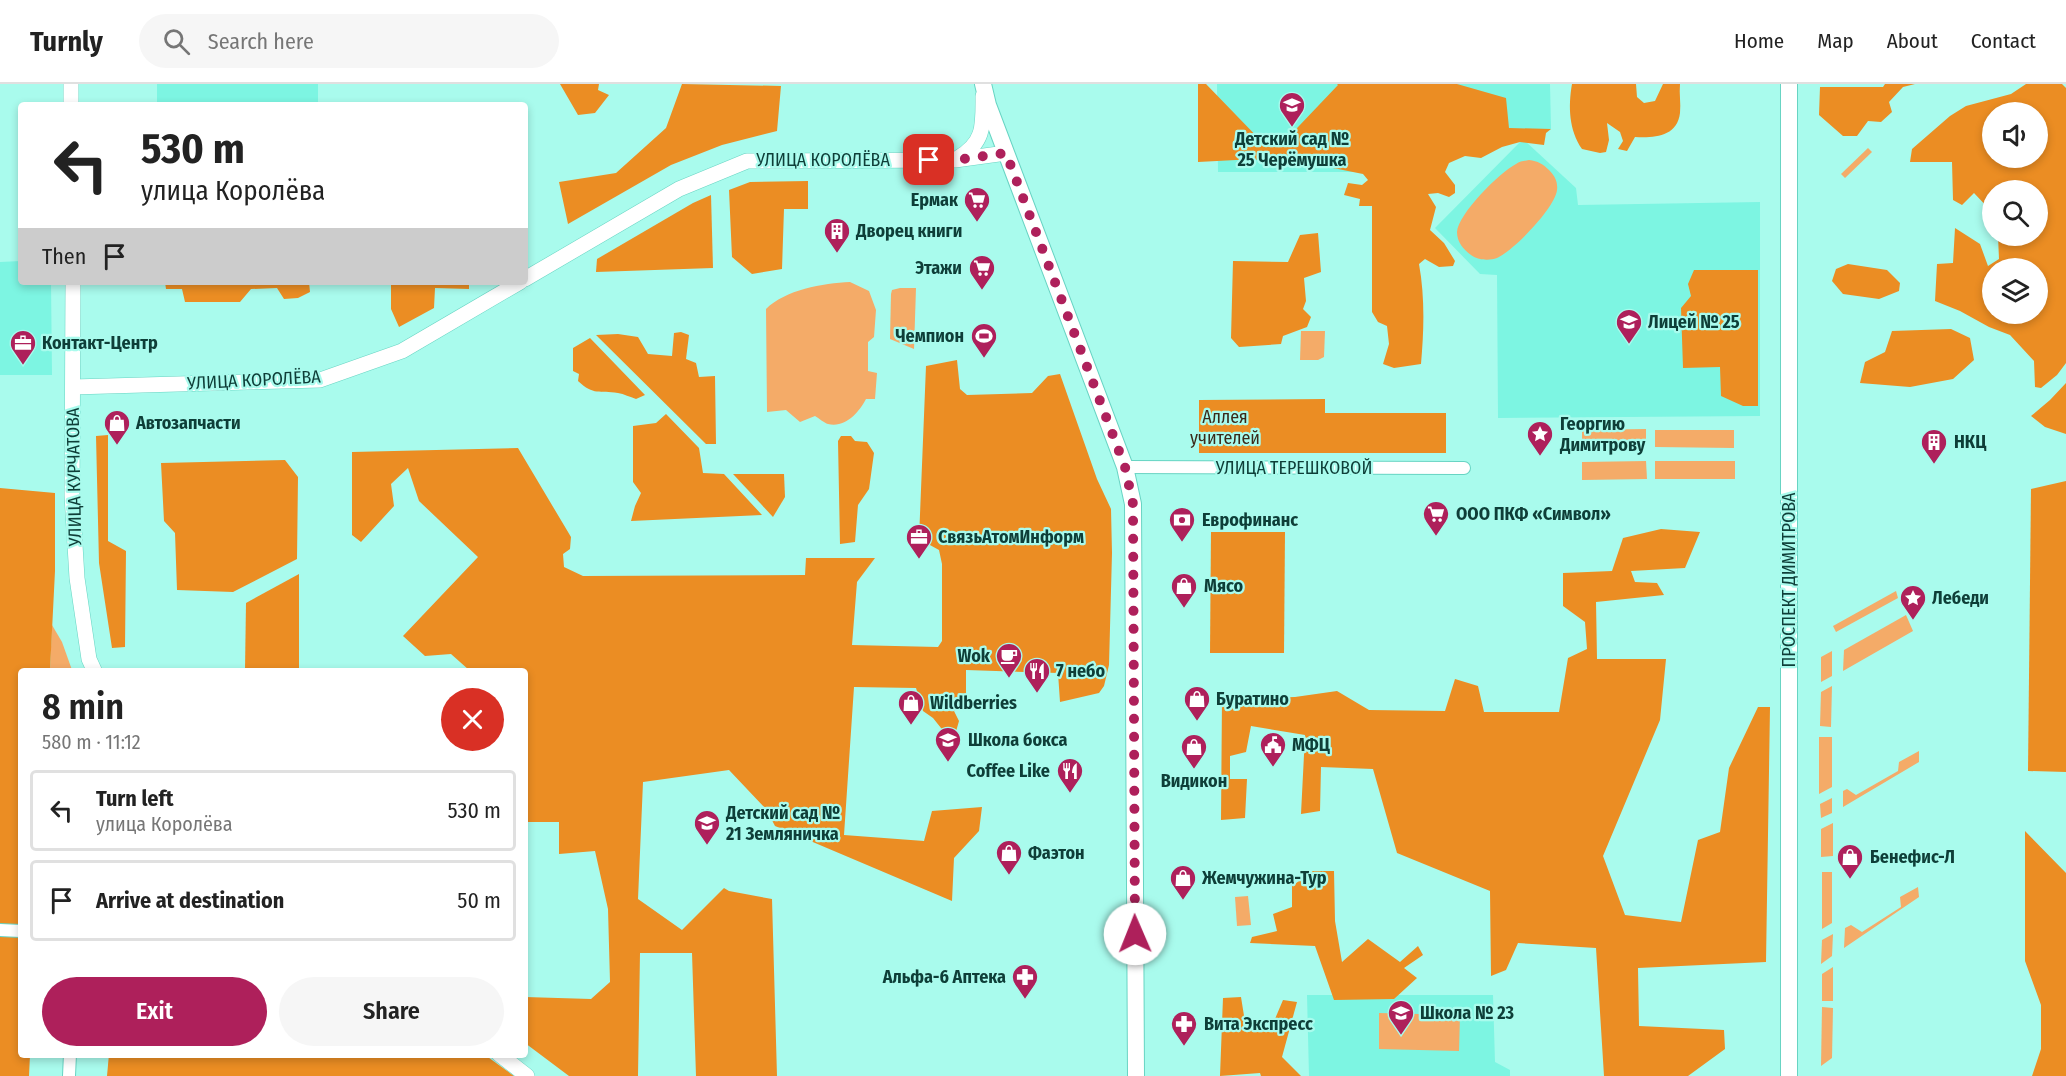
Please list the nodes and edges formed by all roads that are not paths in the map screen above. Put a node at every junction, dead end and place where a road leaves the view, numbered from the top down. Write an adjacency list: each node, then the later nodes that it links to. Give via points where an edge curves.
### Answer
1 (71, 84): 4 (street)
2 (1789, 84): 21 (main road, ПРОСПЕКТ ДИМИТРОВА)
3 (983, 86): 5 (main road); 6 (street, via 980,136 972,150)
4 (71, 102)
5 (1006, 153): 6 (street, УЛИЦА КОРОЛЁВА); 11 (main road)
6 (956, 160): 7 (street, УЛИЦА КОРОЛЁВА, via 747,161 678,189)
7 (528, 277)
8 (73, 285): 10 (street, УЛИЦА КУРЧАТОВА)
9 (515, 285): 10 (street, УЛИЦА КОРОЛЁВА, via 402,351 320,380)
10 (74, 387): 13 (street, УЛИЦА КУРЧАТОВА, via 72,495 77,578)
11 (1125, 467): 12 (street, УЛИЦА ТЕРЕШКОВОЙ); 20 (main road, via 1133,504)
12 (1464, 468)
13 (93, 668)
14 (0, 930): 15 (street)
15 (18, 931)
16 (70, 1058): 18 (street)
17 (504, 1058): 19 (street)
18 (69, 1076)
19 (527, 1076)
20 (1136, 1076)
21 (1789, 1076)

